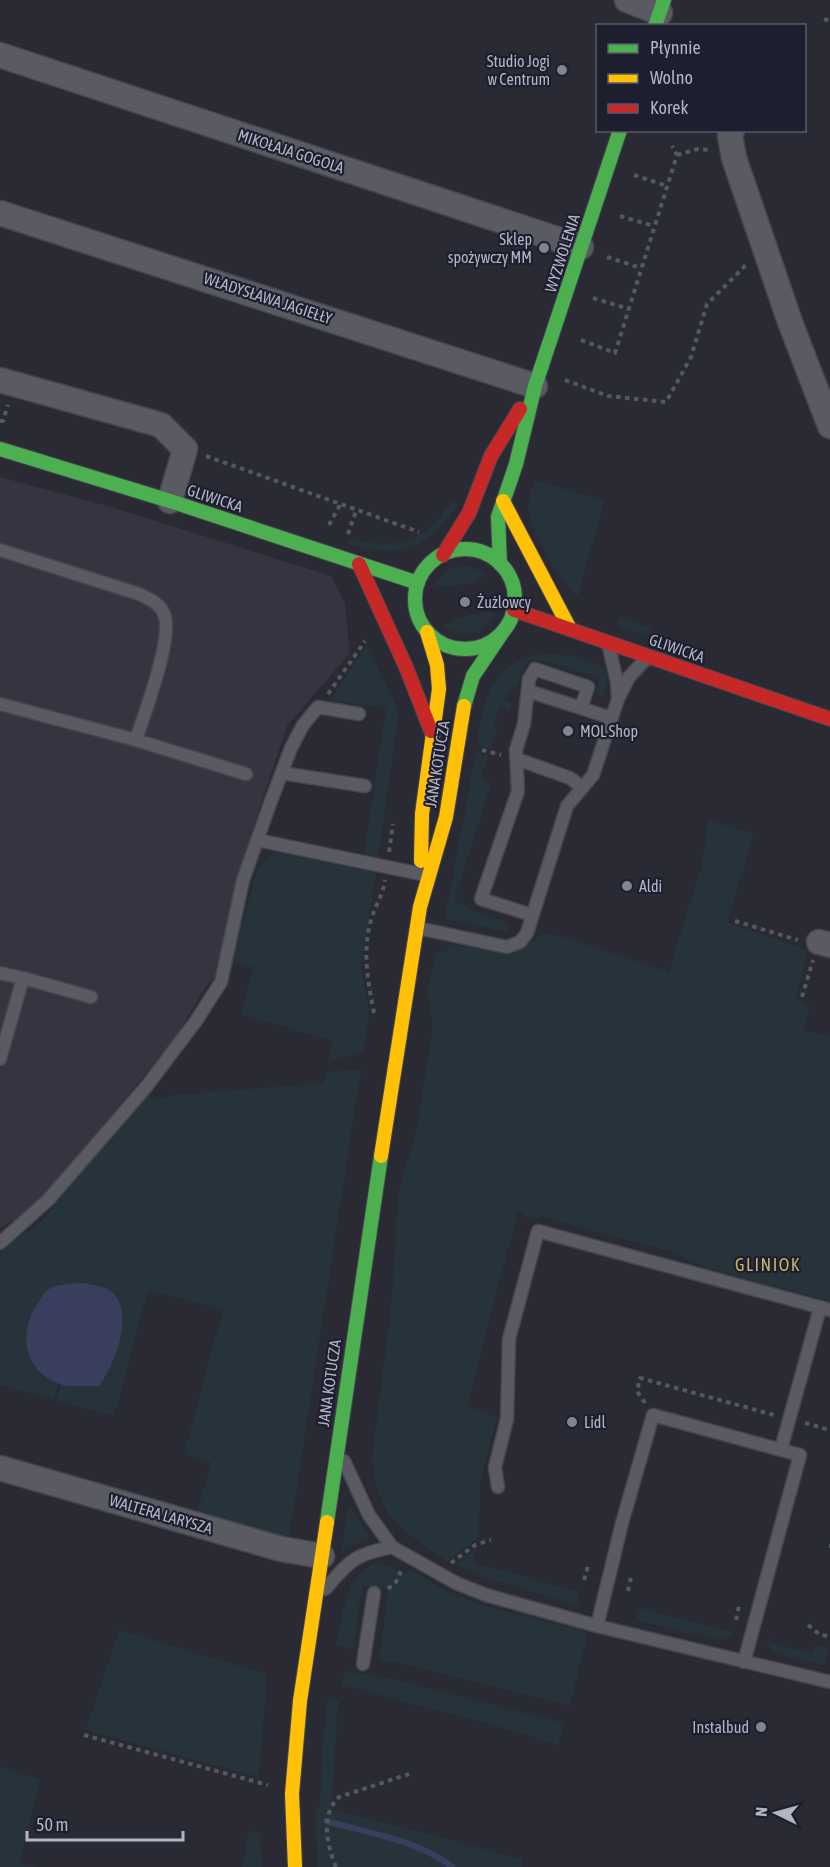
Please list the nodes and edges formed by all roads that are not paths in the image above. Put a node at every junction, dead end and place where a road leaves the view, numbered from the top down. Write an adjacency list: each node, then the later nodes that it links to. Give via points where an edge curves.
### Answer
1 (627, 0): 2 (street)
2 (660, 13)
3 (0, 55): 7 (street, MIKOŁAJA GOGOLA)
4 (619, 132): 7 (main road, WYZWOLENIA)
5 (731, 132): 10 (street, via 734,158)
6 (0, 213): 9 (street, WŁADYSŁAWA JAGIEŁŁY)
7 (581, 247): 9 (main road, WYZWOLENIA)
8 (0, 380): 12 (street, via 161,424 185,449)
9 (535, 386): 13 (main road, WYZWOLENIA); 15 (main road, WYZWOLENIA, via 491,456 469,513)
10 (830, 426)
11 (0, 449): 12 (main road, GLIWICKA)
12 (170, 501): 16 (main road, GLIWICKA)
13 (503, 501): 17 (main road, WYZWOLENIA, via 497,535); 20 (main road)
14 (0, 550): 33 (lane, via 139,594 159,605 165,616 165,644)
15 (443, 555): 17 (main road, via 470,550 487,554); 18 (main road, via 428,567)
16 (359, 564): 18 (main road, GLIWICKA); 32 (main road, via 412,679)
17 (500, 564): 19 (main road, via 513,588)
18 (418, 584): 21 (main road, via 416,609)
19 (514, 610): 20 (main road, GLIWICKA); 22 (main road)
20 (570, 629): 23 (main road, GLIWICKA)
21 (427, 632): 22 (main road, via 446,645 468,649 483,646); 32 (main road, JANA KOTUCZA, via 440,683)
22 (501, 633): 41 (main road, JANA KOTUCZA, via 466,692 446,816)
23 (608, 642): 24 (main road, GLIWICKA); 26 (lane)
24 (649, 656): 26 (lane, via 629,677); 31 (main road, GLIWICKA)
25 (528, 691): 28 (lane); 28 (lane, via 529,679 536,669 588,687); 34 (lane)
26 (618, 699): 30 (lane)
27 (0, 704): 33 (lane)
28 (581, 708): 30 (lane)
29 (359, 714): 35 (lane, via 318,707 303,725)
30 (611, 718): 38 (lane, via 593,775)
31 (830, 718)
32 (433, 739): 40 (main road, JANA KOTUCZA, via 422,814)
33 (136, 740): 36 (lane)
34 (516, 759): 38 (lane, via 570,778); 42 (lane, via 518,791 481,899)
35 (282, 773): 37 (lane); 39 (lane)
36 (246, 774)
37 (364, 786)
38 (582, 787): 42 (lane, via 567,806)
39 (257, 840): 40 (lane); 48 (lane, via 243,880 221,982 146,1087 49,1199)
40 (421, 874): 41 (main road, JANA KOTUCZA)
41 (420, 906): 43 (main road, JANA KOTUCZA)
42 (532, 915): 43 (lane, via 524,938 510,947)
43 (416, 927): 50 (main road, JANA KOTUCZA)
44 (0, 973): 45 (lane)
45 (23, 978): 46 (lane); 47 (lane)
46 (91, 997)
47 (0, 1059)
48 (0, 1243)
49 (825, 1309): 51 (lane); 53 (lane, via 538,1231 509,1339 507,1419 495,1467)
50 (337, 1446): 54 (lane, via 369,1515); 55 (main road, JANA KOTUCZA)
51 (781, 1449): 58 (lane, via 653,1415); 59 (lane, via 800,1455)
52 (0, 1468): 55 (street, WALTERA LARYSZA, via 281,1549)
53 (498, 1487)
54 (392, 1547): 57 (lane, via 350,1560); 58 (lane, via 472,1590)
55 (322, 1556): 57 (main road, JANA KOTUCZA)
56 (374, 1593): 60 (lane)
57 (315, 1600): 62 (main road, JANA KOTUCZA, via 294,1751)
58 (597, 1626): 59 (lane)
59 (744, 1662): 61 (lane)
60 (363, 1664)
61 (830, 1683)
62 (295, 1867)

